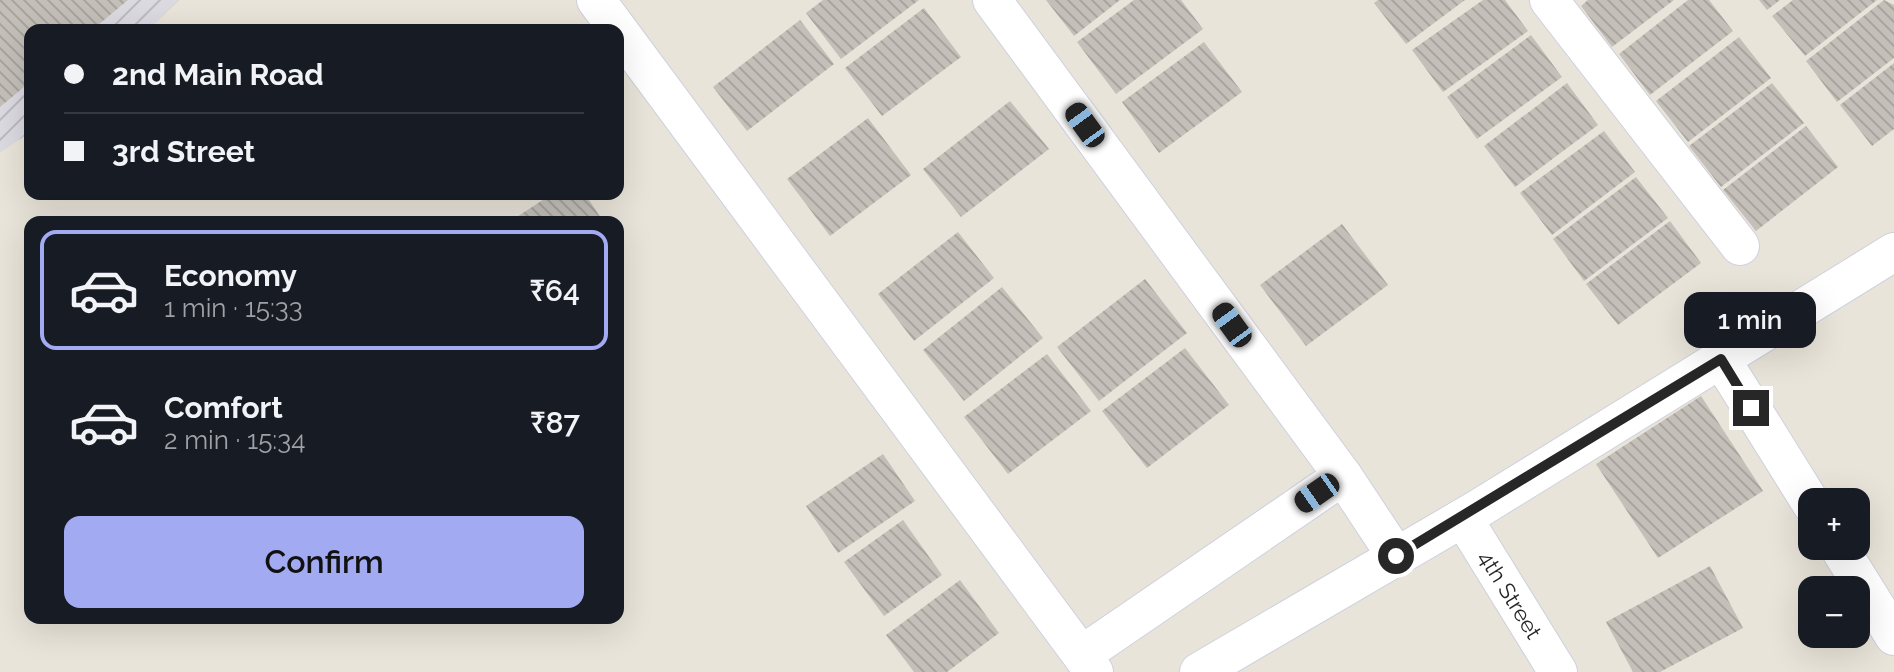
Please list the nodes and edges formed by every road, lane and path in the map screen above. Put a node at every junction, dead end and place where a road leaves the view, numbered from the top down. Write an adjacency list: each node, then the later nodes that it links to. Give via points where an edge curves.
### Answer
1 (596, 0): 4 (street)
2 (992, 0): 9 (street)
3 (1549, 0): 6 (street)
4 (614, 24)
5 (624, 38): 15 (street)
6 (1740, 246)
7 (1894, 252): 8 (street)
8 (1721, 359): 10 (street); 11 (street)
9 (1343, 476): 12 (street); 15 (street)
10 (1801, 488)
11 (1463, 518): 12 (street); 17 (street, 4th Street)
12 (1396, 556): 16 (street)
13 (1847, 560): 14 (street)
14 (1894, 636)
15 (1089, 663)
16 (1199, 672)
17 (1558, 672)

